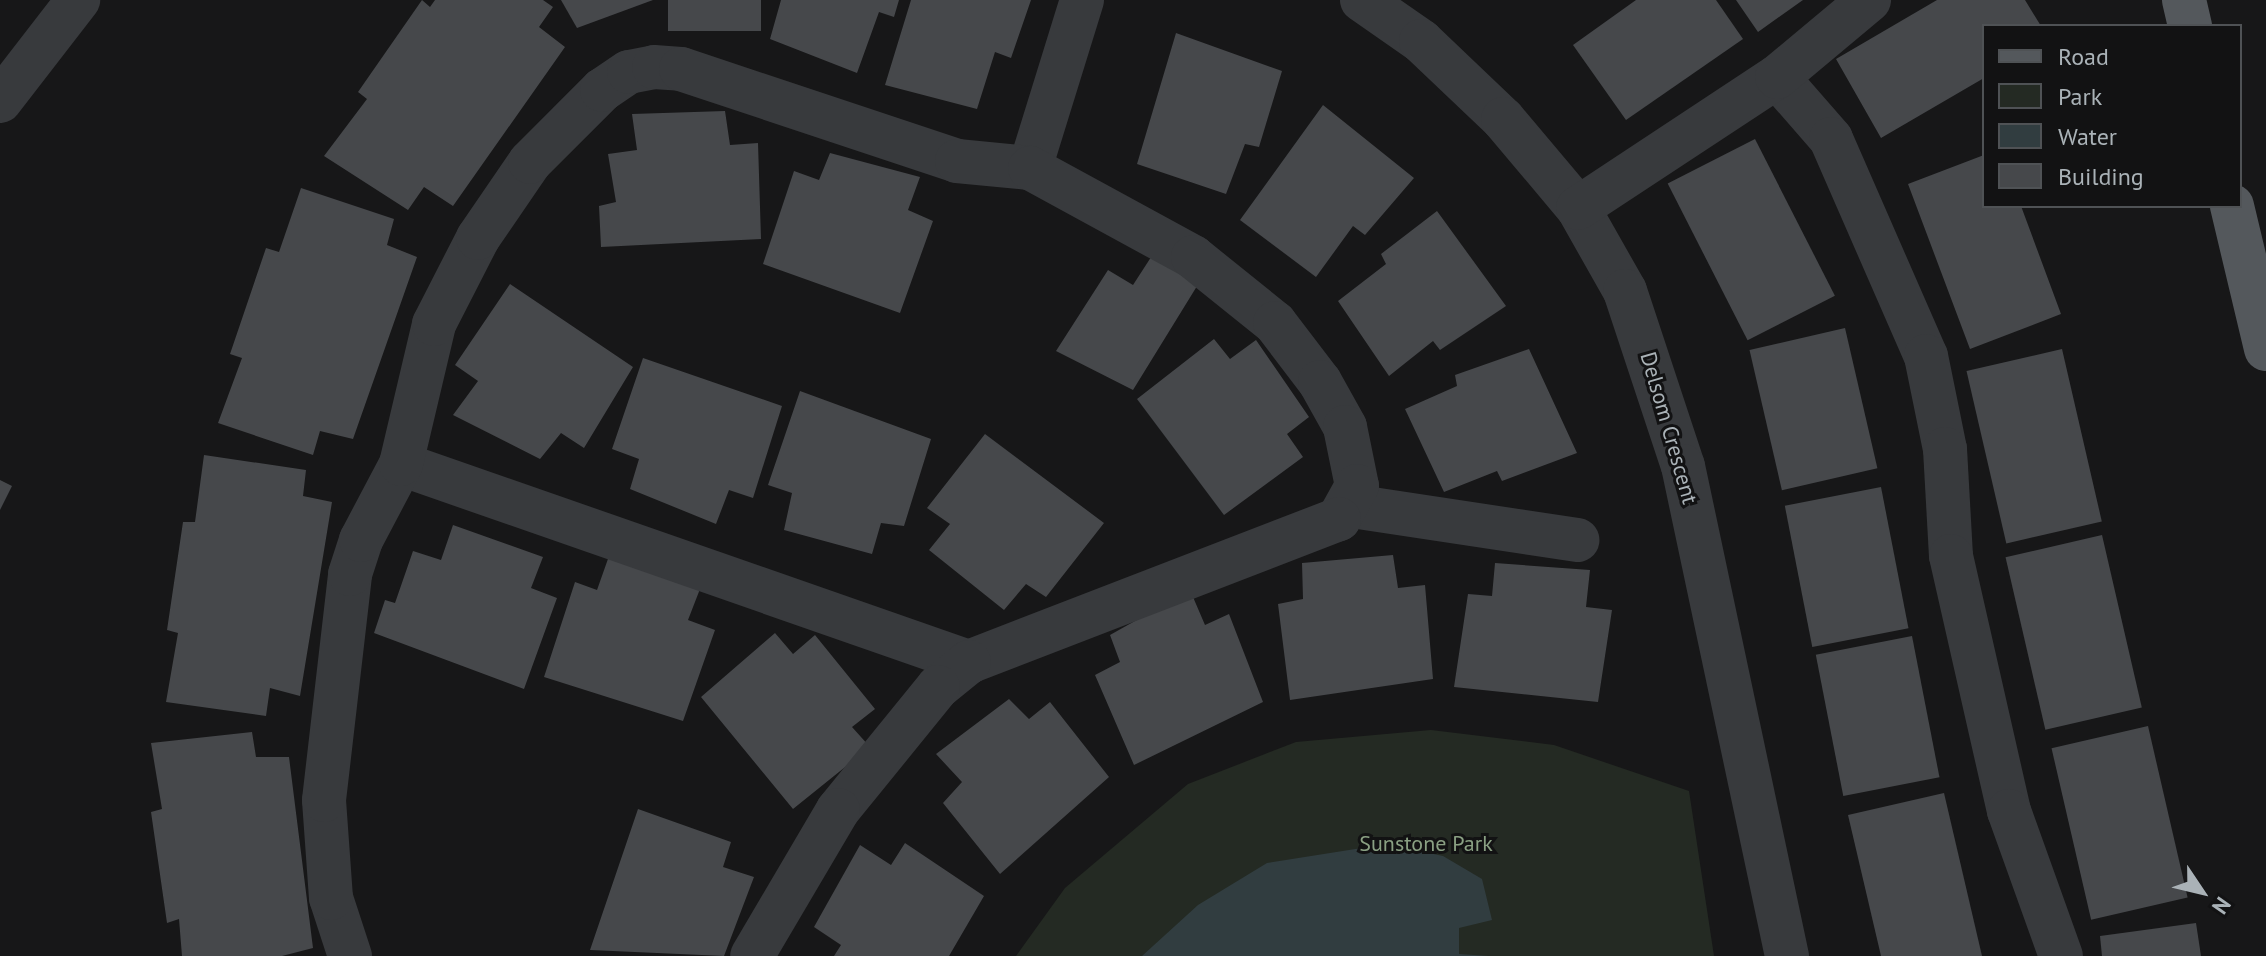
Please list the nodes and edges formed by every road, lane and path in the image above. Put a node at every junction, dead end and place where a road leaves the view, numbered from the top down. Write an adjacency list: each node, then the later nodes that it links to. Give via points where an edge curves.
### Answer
1 (78, 0): 8 (street)
2 (1082, 0): 9 (street)
3 (1362, 0): 10 (street, Delsom Crescent, via 1421,41 1503,119)
4 (1869, 0): 7 (street)
5 (2184, 0): 6 (main road)
6 (2190, 24)
7 (1777, 77): 10 (street); 20 (street, via 1831,139 1926,356 1945,449 1951,556 2009,811)
8 (0, 101)
9 (1030, 168): 13 (street, via 957,161 681,69 629,72 530,162 478,238 434,324); 14 (street, via 1193,257 1275,323 1345,427 1357,486)
10 (1578, 208): 19 (street, Delsom Crescent, via 1625,291 1683,466)
11 (2232, 208): 12 (main road)
12 (2266, 349)
13 (401, 464): 16 (street); 17 (street, via 350,574 324,800 331,898)
14 (1352, 506): 15 (street); 16 (street, via 1339,519)
15 (1577, 540)
16 (969, 662): 18 (street, via 938,687 838,810)
17 (350, 956)
18 (752, 956)
19 (1787, 956)
20 (2061, 956)

